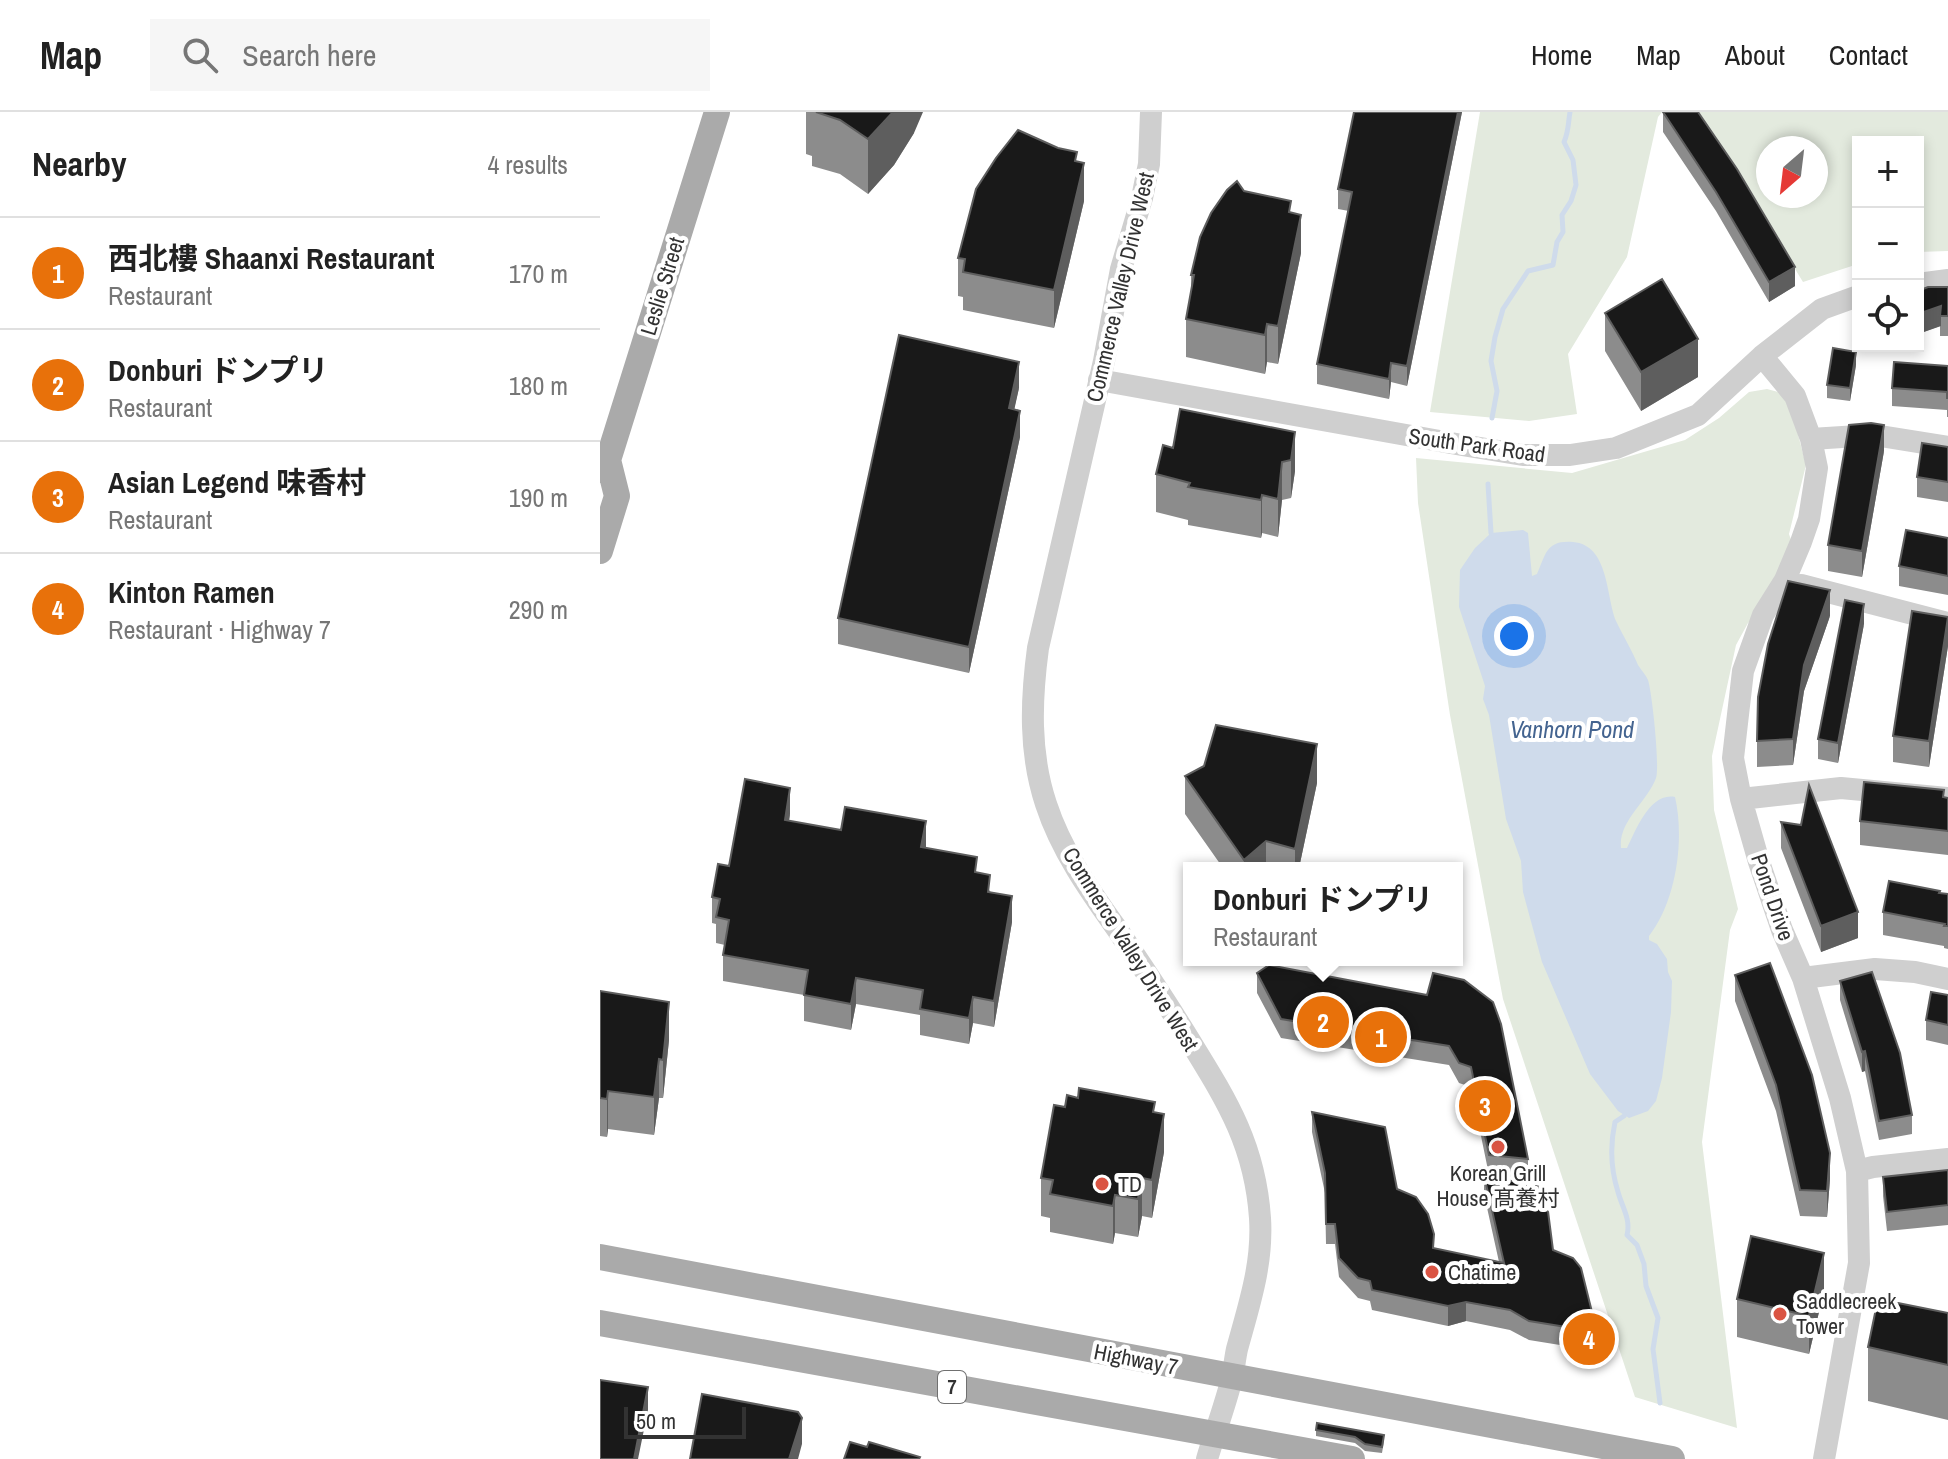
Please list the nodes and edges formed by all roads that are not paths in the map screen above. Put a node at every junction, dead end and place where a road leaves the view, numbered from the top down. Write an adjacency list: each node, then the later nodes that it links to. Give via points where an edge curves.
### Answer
1 (717, 112): 10 (main road, Leslie Street)
2 (1151, 112): 7 (street, Commerce Valley Drive West, via 1149,164)
3 (1948, 280): 4 (street)
4 (1924, 283)
5 (1852, 298): 6 (street, South Park Road, via 1822,309)
6 (1762, 356): 7 (street, South Park Road, via 1698,415 1616,448 1570,455 1523,455); 8 (street, Pond Drive, via 1795,396)
7 (1099, 380): 22 (street, Commerce Valley Drive West, via 1038,648 1032,693 1037,771 1075,869 1228,1103 1249,1152 1261,1248)
8 (1811, 439): 9 (street, via 1874,435); 12 (street, Pond Drive, via 1817,468 1809,519)
9 (1948, 447)
10 (604, 465): 11 (main road, Leslie Street, via 617,496)
11 (600, 551)
12 (1785, 580): 13 (street); 15 (street, Pond Drive, via 1763,615 1743,671 1733,758)
13 (1948, 623)
14 (1947, 795): 15 (street, via 1841,788)
15 (1741, 799): 16 (street, Pond Drive, via 1782,930)
16 (1803, 978): 17 (street, via 1875,969); 19 (street, Pond Drive)
17 (1948, 979)
18 (1948, 1159): 19 (street)
19 (1857, 1171): 26 (street, Pond Drive, via 1859,1263)
20 (600, 1257): 22 (main road, Highway 7)
21 (600, 1323): 23 (main road, 7)
22 (1228, 1389): 23 (street, Commerce Valley Drive West); 25 (main road, Highway 7)
23 (1212, 1447): 24 (main road, 7)
24 (1352, 1459)
25 (1672, 1459)
26 (1824, 1459)

